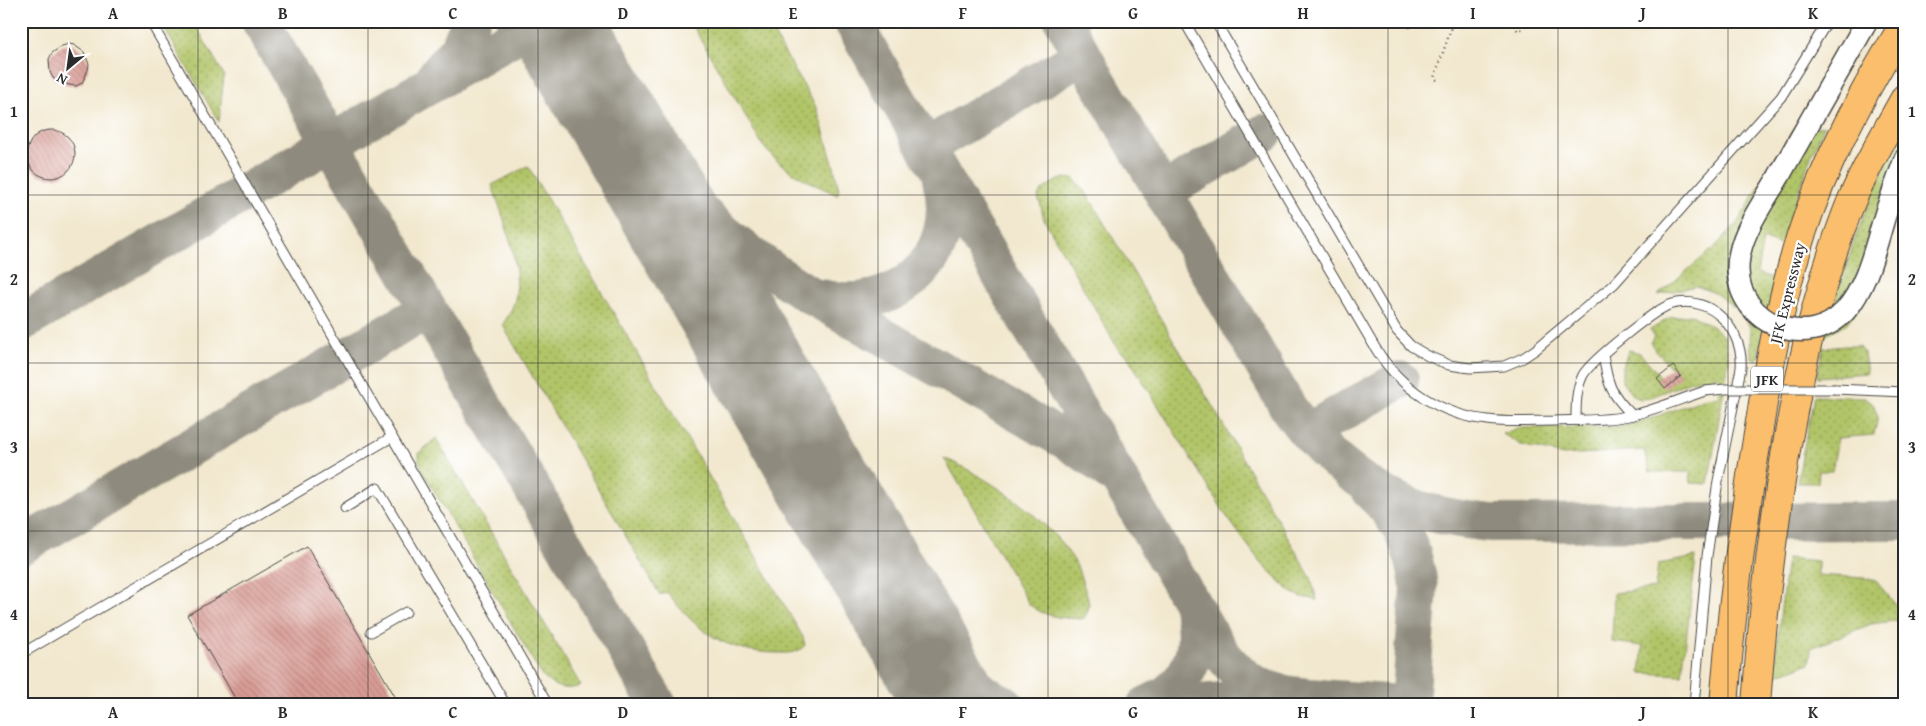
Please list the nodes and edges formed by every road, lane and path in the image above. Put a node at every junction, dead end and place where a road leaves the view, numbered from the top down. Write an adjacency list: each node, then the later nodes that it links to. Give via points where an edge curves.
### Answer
1 (150, 21): 23 (lane)
2 (1184, 21): 22 (lane, via 1376,349 1400,380 1433,404 1473,418)
3 (1214, 21): 7 (lane, via 1397,332 1412,346 1438,361 1481,369 1504,366 1523,358 1608,291 1781,97)
4 (1413, 21): 11 (path)
5 (1454, 21): 14 (path, via 1434,78)
6 (1511, 21): 12 (path, via 1518,32)
7 (1828, 21)
8 (1867, 21): 18 (street, bridge, via 1744,238 1738,269 1740,286 1746,301 1764,320 1779,327 1811,330 1834,320 1846,310 1864,278)
9 (1897, 21): 13 (highway)
10 (1905, 23): 13 (highway, JFK Expressway / JFK)
11 (1410, 28)
12 (1522, 29)
13 (1876, 72): 31 (highway, JFK Expressway / JFK, via 1816,196 1784,304 1747,495)
14 (1437, 80)
15 (1905, 98): 17 (highway, JFK Expressway / JFK)
16 (1905, 114): 17 (highway)
17 (1875, 152): 32 (highway, JFK Expressway / JFK, via 1834,248 1803,362 1769,567)
18 (1905, 159)
19 (1603, 355): 21 (lane, via 1612,392); 22 (lane, via 1586,370 1580,383); 30 (lane, via 1658,311 1679,303 1705,307 1720,315 1732,328 1741,351 1741,368 1718,481 1707,556)
20 (1905, 392): 21 (lane, bridge, via 1724,389)
21 (1632, 415): 22 (lane)
22 (1576, 420)
23 (392, 438): 27 (lane); 29 (lane)
24 (344, 508): 28 (lane, via 377,488)
25 (406, 612): 26 (lane)
26 (371, 632)
27 (21, 654)
28 (506, 705)
29 (548, 705)
30 (1694, 705)
31 (1724, 705)
32 (1756, 705)

